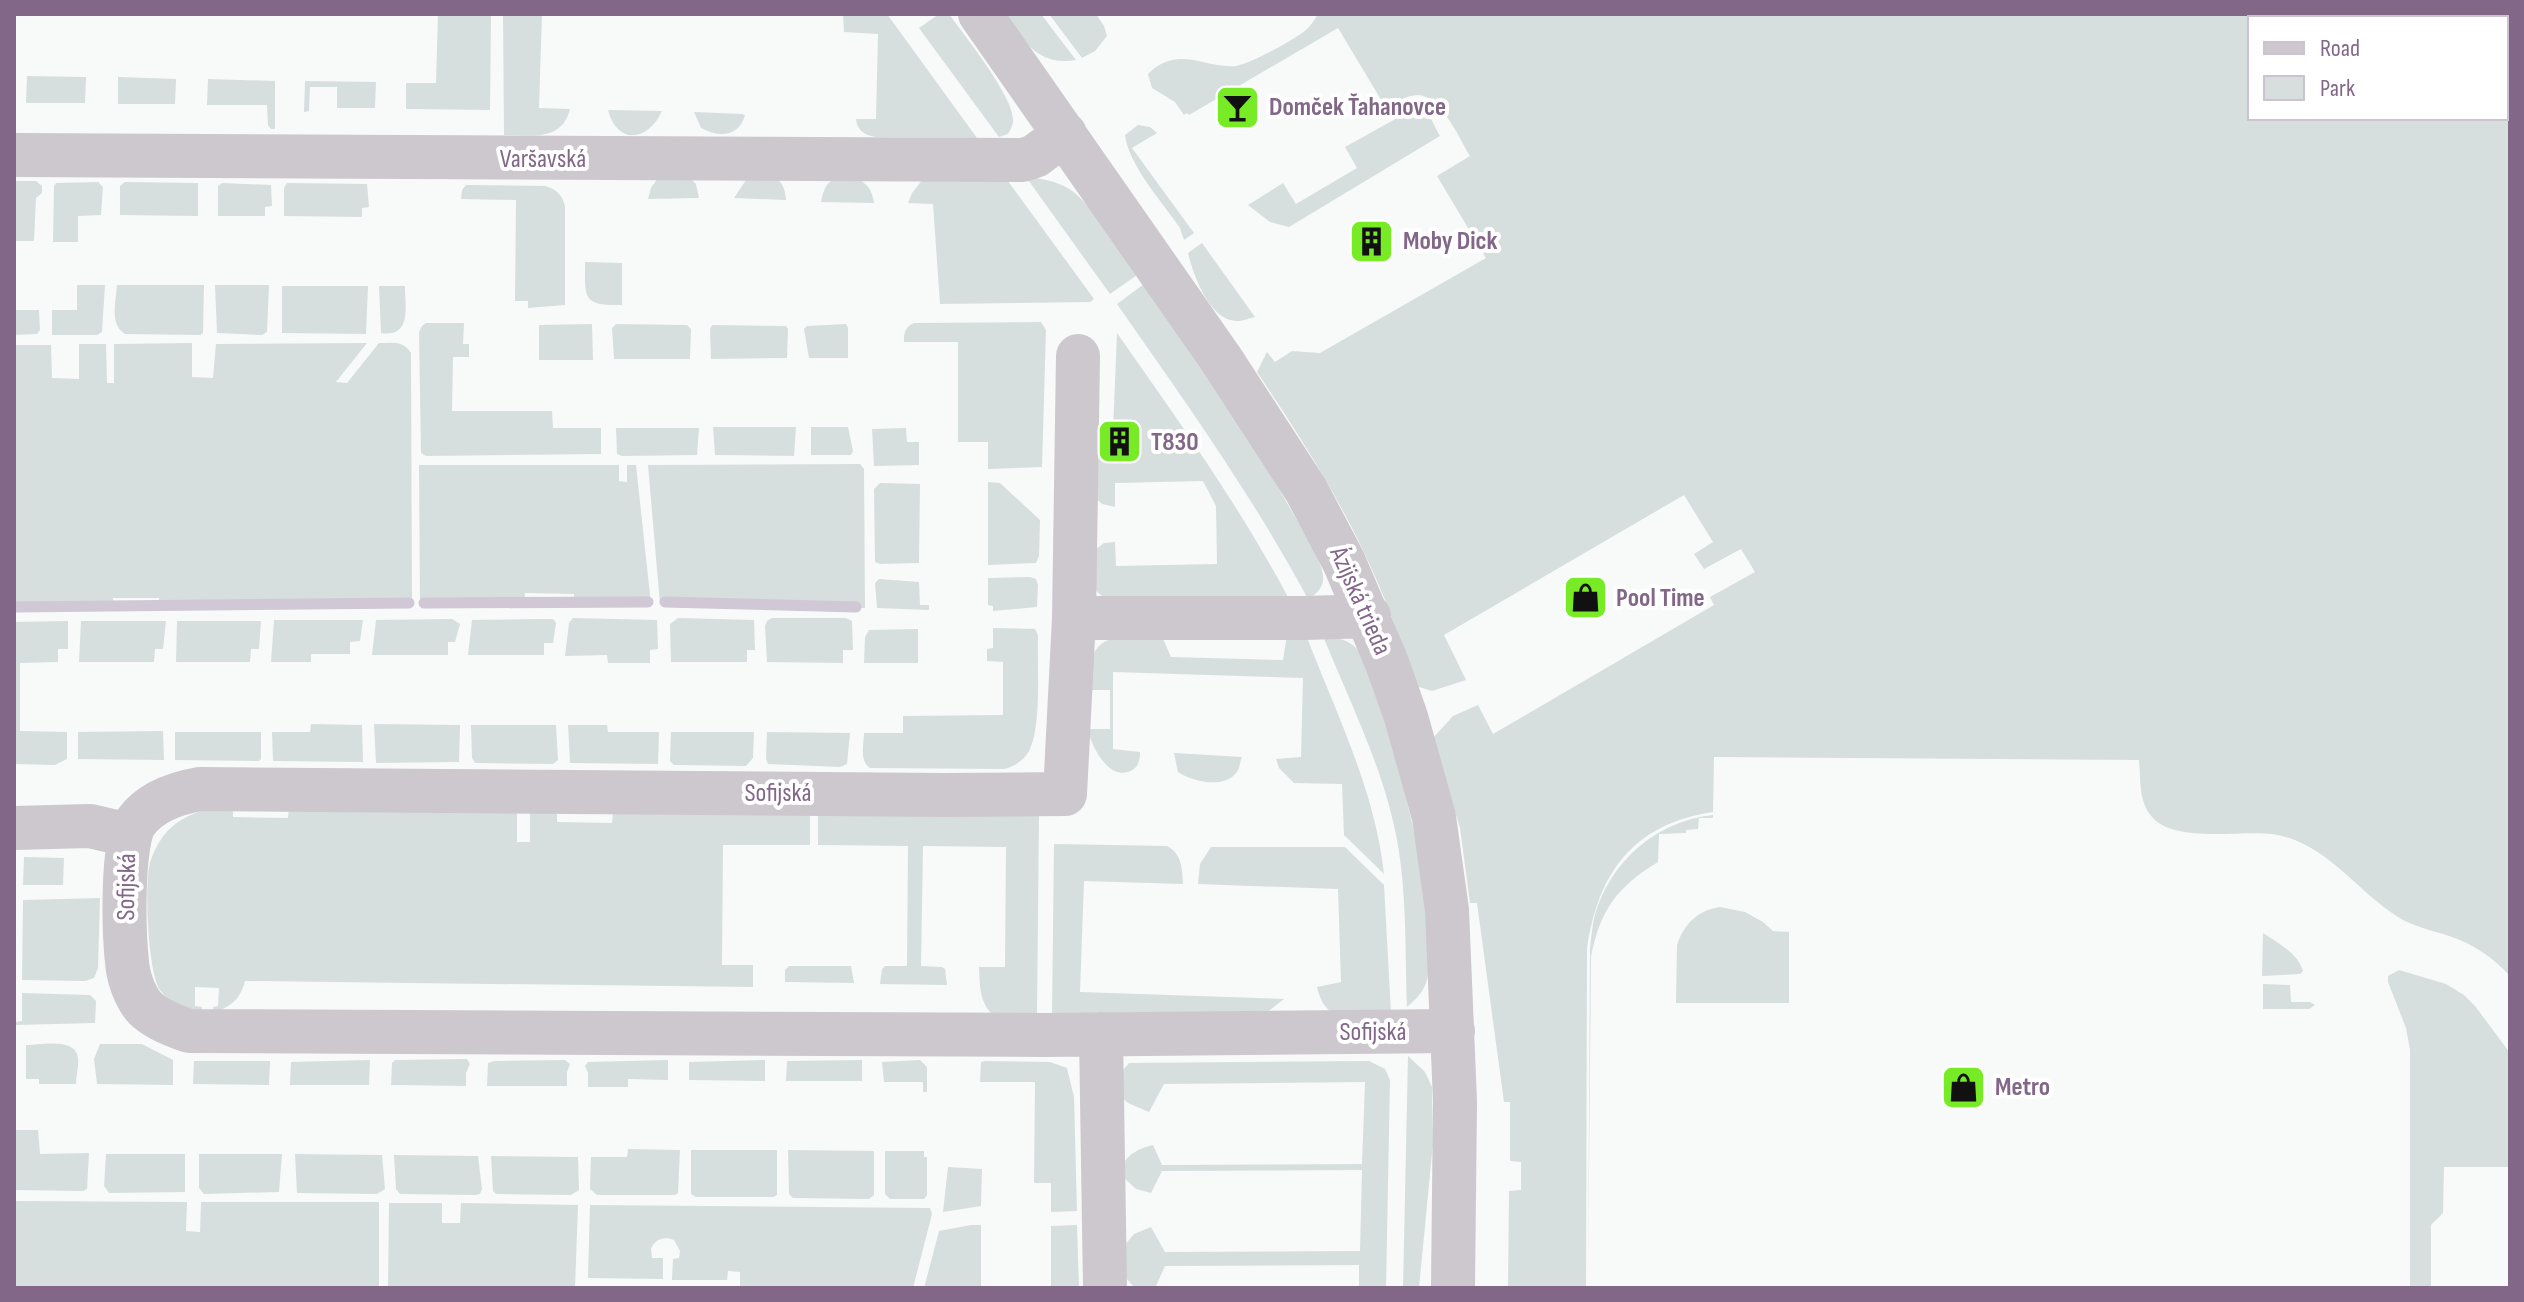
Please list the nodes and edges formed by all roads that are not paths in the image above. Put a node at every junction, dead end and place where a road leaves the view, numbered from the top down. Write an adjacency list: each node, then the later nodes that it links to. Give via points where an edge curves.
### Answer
1 (980, 14): 2 (street, Ázijská trieda)
2 (1065, 134): 3 (street, Varšavská, via 1023,160); 5 (street, Ázijská trieda, via 1274,440 1325,526)
3 (14, 155)
4 (1078, 356): 6 (street, Sofijská)
5 (1369, 616): 6 (street); 9 (street, Ázijská trieda, via 1406,717 1434,817 1447,910)
6 (1074, 618): 8 (street, Sofijská, via 1065,794 200,789 167,797 148,809)
7 (14, 828): 8 (street, via 90,826)
8 (129, 835): 10 (street, Sofijská, via 125,866 130,979 145,1008 189,1031)
9 (1453, 1031): 10 (street, Sofijská); 12 (street, Ázijská trieda)
10 (1101, 1034): 11 (street)
11 (1105, 1288)
12 (1453, 1288)

